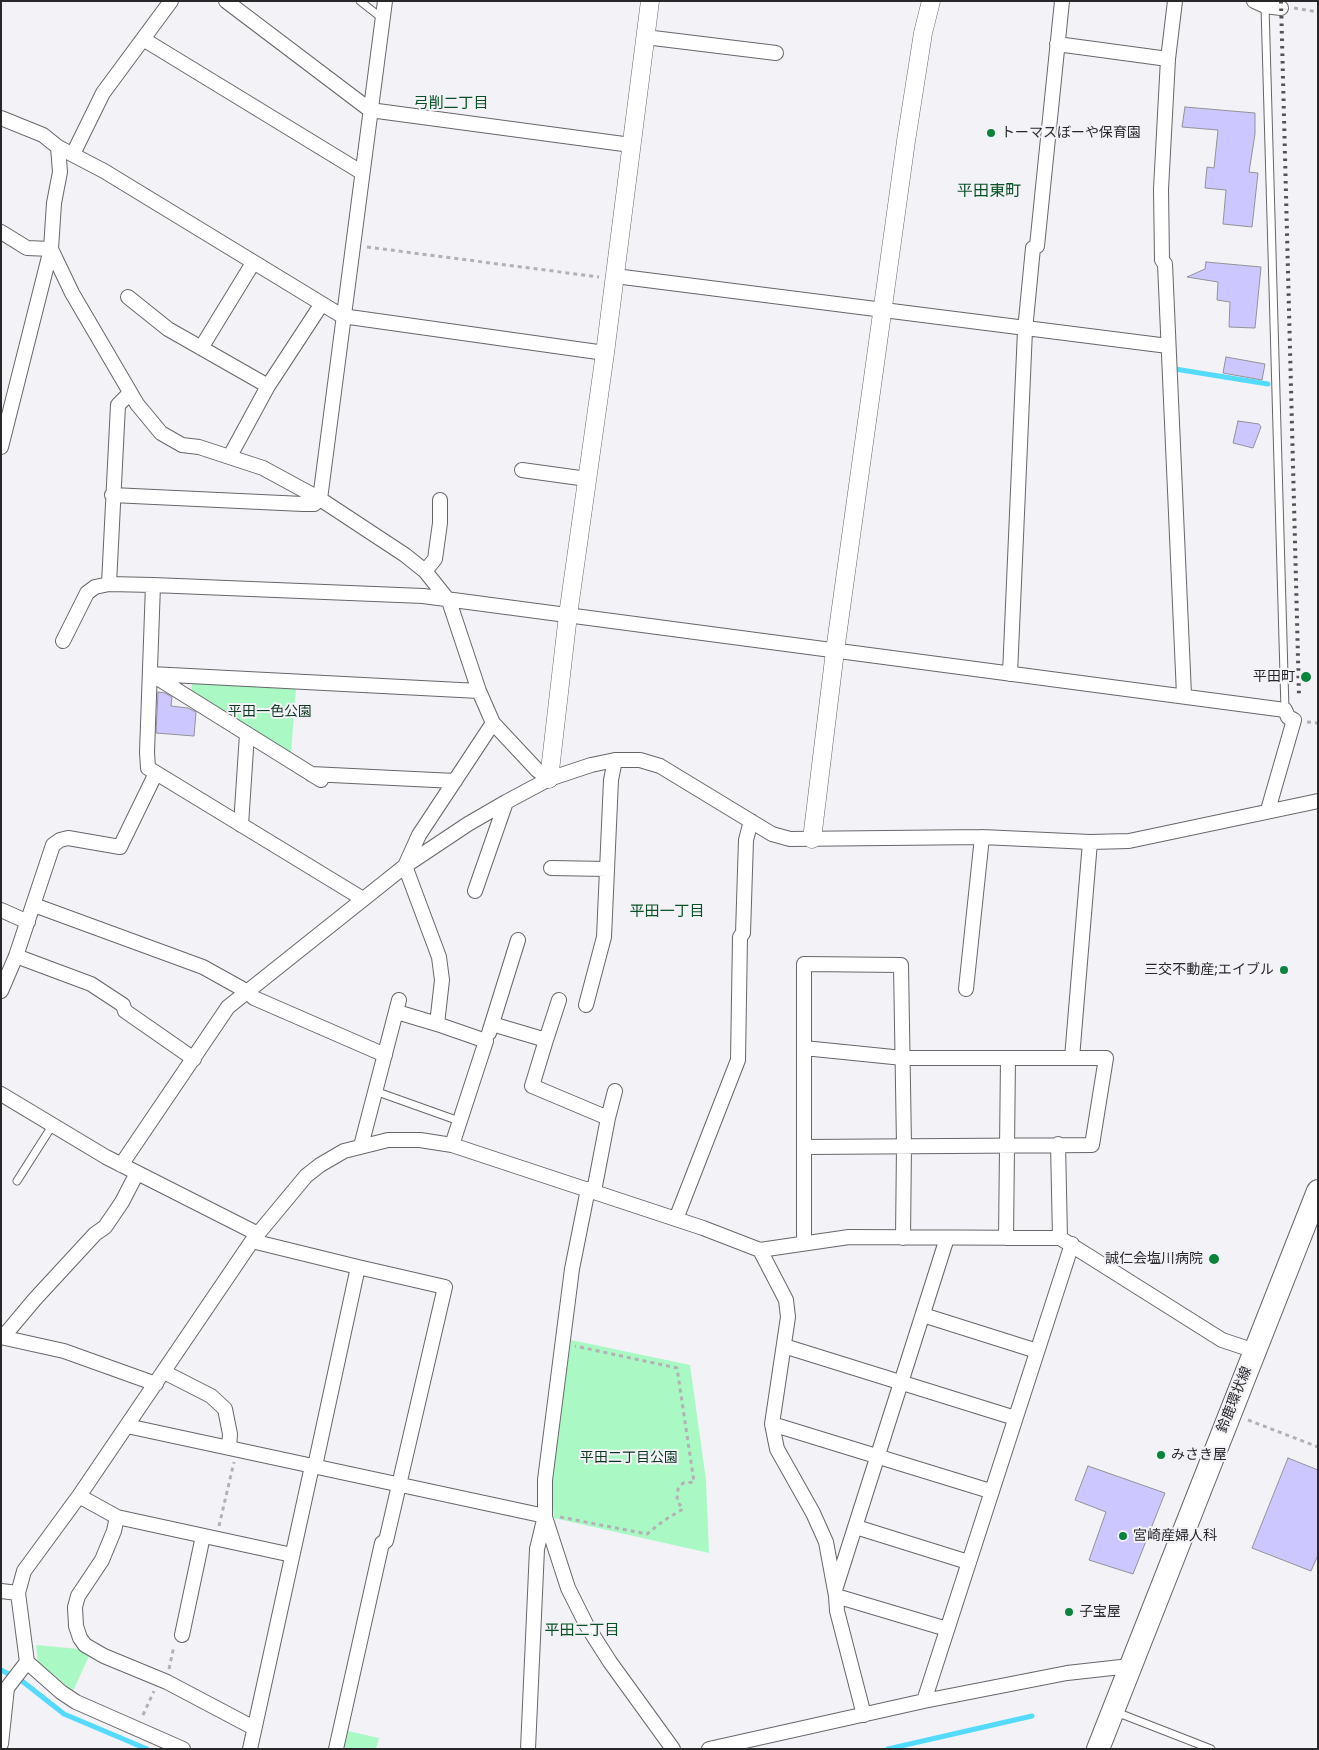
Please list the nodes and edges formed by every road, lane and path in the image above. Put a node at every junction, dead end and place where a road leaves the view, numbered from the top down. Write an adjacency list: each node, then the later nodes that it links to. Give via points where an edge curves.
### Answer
1 (171, 1): 14 (street)
2 (226, 1): 18 (street)
3 (360, 1): 12 (lane)
4 (385, 1): 12 (street)
5 (650, 1): 13 (street)
6 (931, 1): 31 (street, via 906,141)
7 (1062, 1): 15 (street)
8 (1175, 1): 17 (street)
9 (1259, 4): 10 (street); 58 (lane)
10 (1281, 8): 11 (path)
11 (1318, 12)
12 (383, 19): 18 (street)
13 (645, 37): 16 (street); 20 (street)
14 (143, 40): 22 (street, via 103,93); 23 (street)
15 (1057, 44): 17 (street); 33 (street)
16 (776, 53)
17 (1168, 59): 34 (street, via 1161,190)
18 (370, 110): 20 (street); 23 (street)
19 (1, 118): 21 (street, via 44,135)
20 (631, 145): 28 (street)
21 (58, 147): 22 (street); 26 (street, via 60,172)
22 (73, 154): 27 (street)
23 (361, 172): 25 (street)
24 (1, 232): 26 (street, via 27,248)
25 (352, 245): 28 (path); 32 (street)
26 (50, 249): 38 (street); 39 (street)
27 (253, 263): 30 (street); 35 (street)
28 (615, 278): 31 (street); 36 (street)
29 (128, 296): 35 (street, via 168,329)
30 (321, 305): 32 (street); 37 (street)
31 (884, 310): 33 (street); 53 (street)
32 (342, 316): 36 (street); 45 (street)
33 (1025, 330): 34 (street); 55 (street)
34 (1168, 346): 57 (street)
35 (201, 348): 37 (street)
36 (605, 353): 43 (street)
37 (268, 386): 41 (street)
38 (130, 393): 41 (street, via 147,418 168,438); 44 (street, via 118,405)
39 (6, 403): 40 (street)
40 (1, 447)
41 (230, 456): 45 (street, via 263,468)
42 (522, 470): 43 (street)
43 (587, 479): 51 (street)
44 (112, 496): 45 (street, via 303,504 314,504); 48 (street)
45 (320, 499): 47 (street)
46 (440, 500): 47 (street, via 435,559)
47 (426, 571): 50 (street)
48 (109, 584): 49 (street); 52 (street, via 86,593)
49 (153, 585): 50 (street, via 423,596); 54 (street)
50 (449, 601): 51 (street); 56 (street)
51 (568, 615): 53 (street); 63 (street)
52 (64, 641)
53 (835, 650): 55 (street); 71 (street)
54 (151, 674): 56 (street); 60 (street); 62 (street, via 147,760 148,768)
55 (1010, 674): 57 (street)
56 (479, 691): 59 (street)
57 (1184, 695): 58 (street)
58 (1285, 710): 67 (street, via 1294,720)
59 (493, 723): 63 (street); 64 (street)
60 (247, 734): 64 (street, via 316,777); 69 (street)
61 (615, 760): 63 (street); 68 (street, via 640,760 660,766); 75 (street, via 611,780)
62 (156, 773): 69 (street); 78 (street, via 120,847 68,838 53,845)
63 (549, 779): 66 (street)
64 (455, 781): 73 (street, via 419,836)
65 (1318, 801): 67 (street)
66 (506, 802): 73 (street); 76 (street)
67 (1268, 810): 72 (street, via 1129,841)
68 (751, 821): 71 (street, via 772,834 790,839); 115 (street, via 746,840 743,934 740,937 738,1060)
69 (241, 825): 77 (street)
70 (982, 836): 71 (street); 72 (street); 83 (street)
71 (812, 839)
72 (1090, 842): 96 (street)
73 (405, 866): 77 (street); 88 (street, via 439,957 442,980)
74 (551, 868): 75 (street)
75 (607, 869): 87 (street, via 604,937)
76 (475, 891)
77 (363, 899): 85 (street)
78 (34, 905): 80 (street); 85 (street, via 203,967)
79 (1, 910): 80 (street)
80 (28, 922): 82 (street)
81 (518, 940): 89 (street)
82 (16, 956): 84 (street); 97 (street, via 91,984)
83 (966, 989)
84 (1, 991)
85 (248, 992): 93 (street, via 274,1008); 97 (street, via 228,1007)
86 (559, 1000): 91 (street)
87 (586, 1005)
88 (436, 1024): 90 (street); 93 (street, via 398,1006)
89 (492, 1024): 90 (street); 91 (street)
90 (486, 1040): 102 (street)
91 (546, 1040): 101 (street, via 532,1086)
92 (804, 1048): 94 (street); 94 (street, via 804,964 901,965); 109 (street)
93 (385, 1055): 98 (street)
94 (904, 1058): 95 (street); 107 (street)
95 (1008, 1058): 96 (street); 104 (street)
96 (1072, 1058): 105 (street, via 1106,1058 1092,1145)
97 (194, 1059): 110 (street)
98 (376, 1091): 102 (lane); 108 (street)
99 (615, 1091): 101 (street)
100 (1, 1094): 103 (street)
101 (608, 1118): 113 (street)
102 (459, 1121): 106 (street)
103 (52, 1126): 110 (street); 112 (lane)
104 (1006, 1144): 105 (street); 107 (street); 119 (street)
105 (1058, 1144): 120 (street)
106 (452, 1145): 108 (street, via 388,1140); 113 (street)
107 (904, 1145): 109 (street); 117 (street)
108 (361, 1146): 116 (street, via 331,1158 306,1176)
109 (805, 1147): 121 (street)
110 (121, 1165): 111 (street)
111 (137, 1174): 116 (street); 125 (street, via 105,1227 34,1299)
112 (17, 1181)
113 (591, 1190): 115 (street); 126 (street, via 572,1269)
114 (1318, 1190): 129 (main road, 鈴鹿環状線)
115 (676, 1219): 122 (street)
116 (255, 1238): 123 (street); 130 (street)
117 (903, 1238): 118 (street); 121 (street, via 849,1237)
118 (947, 1238): 119 (street); 124 (street)
119 (1006, 1238): 120 (street)
120 (1066, 1241): 128 (street); 129 (street, via 1222,1340)
121 (804, 1243): 122 (street)
122 (760, 1250): 127 (street, via 786,1300 788,1317)
123 (358, 1267): 140 (street); 141 (street, via 445,1287)
124 (923, 1315): 128 (street); 132 (street)
125 (2, 1337): 131 (street, via 64,1351)
126 (563, 1343): 144 (street, via 545,1480); 144 (path, via 677,1368 694,1482 683,1484 678,1489 677,1501 683,1508 647,1534)
127 (784, 1346): 132 (street); 135 (street)
128 (1038, 1351): 134 (street)
129 (1254, 1351): 133 (main road, 鈴鹿環状線)
130 (164, 1372): 131 (street); 138 (street, via 211,1396 225,1409)
131 (156, 1384): 136 (street)
132 (902, 1384): 134 (street); 139 (street)
133 (1230, 1413): 137 (path); 156 (main road, 鈴鹿環状線)
134 (1015, 1418): 142 (street)
135 (772, 1424): 139 (street); 152 (street, via 777,1449 826,1542)
136 (127, 1426): 138 (street); 143 (street)
137 (1318, 1447)
138 (233, 1448): 140 (street); 147 (path)
139 (879, 1457): 142 (street); 146 (street)
140 (314, 1466): 141 (street); 148 (street)
141 (399, 1486): 144 (street); 167 (street, via 386,1541 382,1543)
142 (990, 1491): 149 (street)
143 (79, 1496): 145 (street); 151 (street, via 24,1571)
144 (545, 1515): 168 (street, via 537,1549); 169 (street, via 568,1588 587,1626)
145 (117, 1517): 147 (street); 157 (street, via 102,1560 78,1596 76,1626 86,1645 104,1656)
146 (856, 1527): 149 (street); 152 (street)
147 (210, 1538): 148 (street); 154 (street)
148 (292, 1555): 163 (street)
149 (968, 1562): 153 (street)
150 (1, 1591): 151 (street)
151 (18, 1593): 155 (street)
152 (836, 1593): 153 (street); 161 (street, via 837,1611)
153 (947, 1629): 159 (street)
154 (182, 1636): 157 (path, via 177,1635)
155 (25, 1664): 158 (street); 162 (street, via 76,1702)
156 (1130, 1666): 159 (street, via 1067,1673); 160 (main road, 鈴鹿環状線)
157 (163, 1680): 162 (path); 163 (street)
158 (6, 1686): 164 (street)
159 (924, 1701): 161 (street)
160 (1113, 1711): 171 (main road, 鈴鹿環状線); 172 (lane)
161 (864, 1715): 170 (street)
162 (138, 1728): 165 (street)
163 (254, 1728): 166 (street)
164 (1, 1744)
165 (183, 1749)
166 (250, 1749)
167 (336, 1749)
168 (528, 1749)
169 (672, 1749)
170 (709, 1749)
171 (1098, 1749)
172 (1211, 1749)

